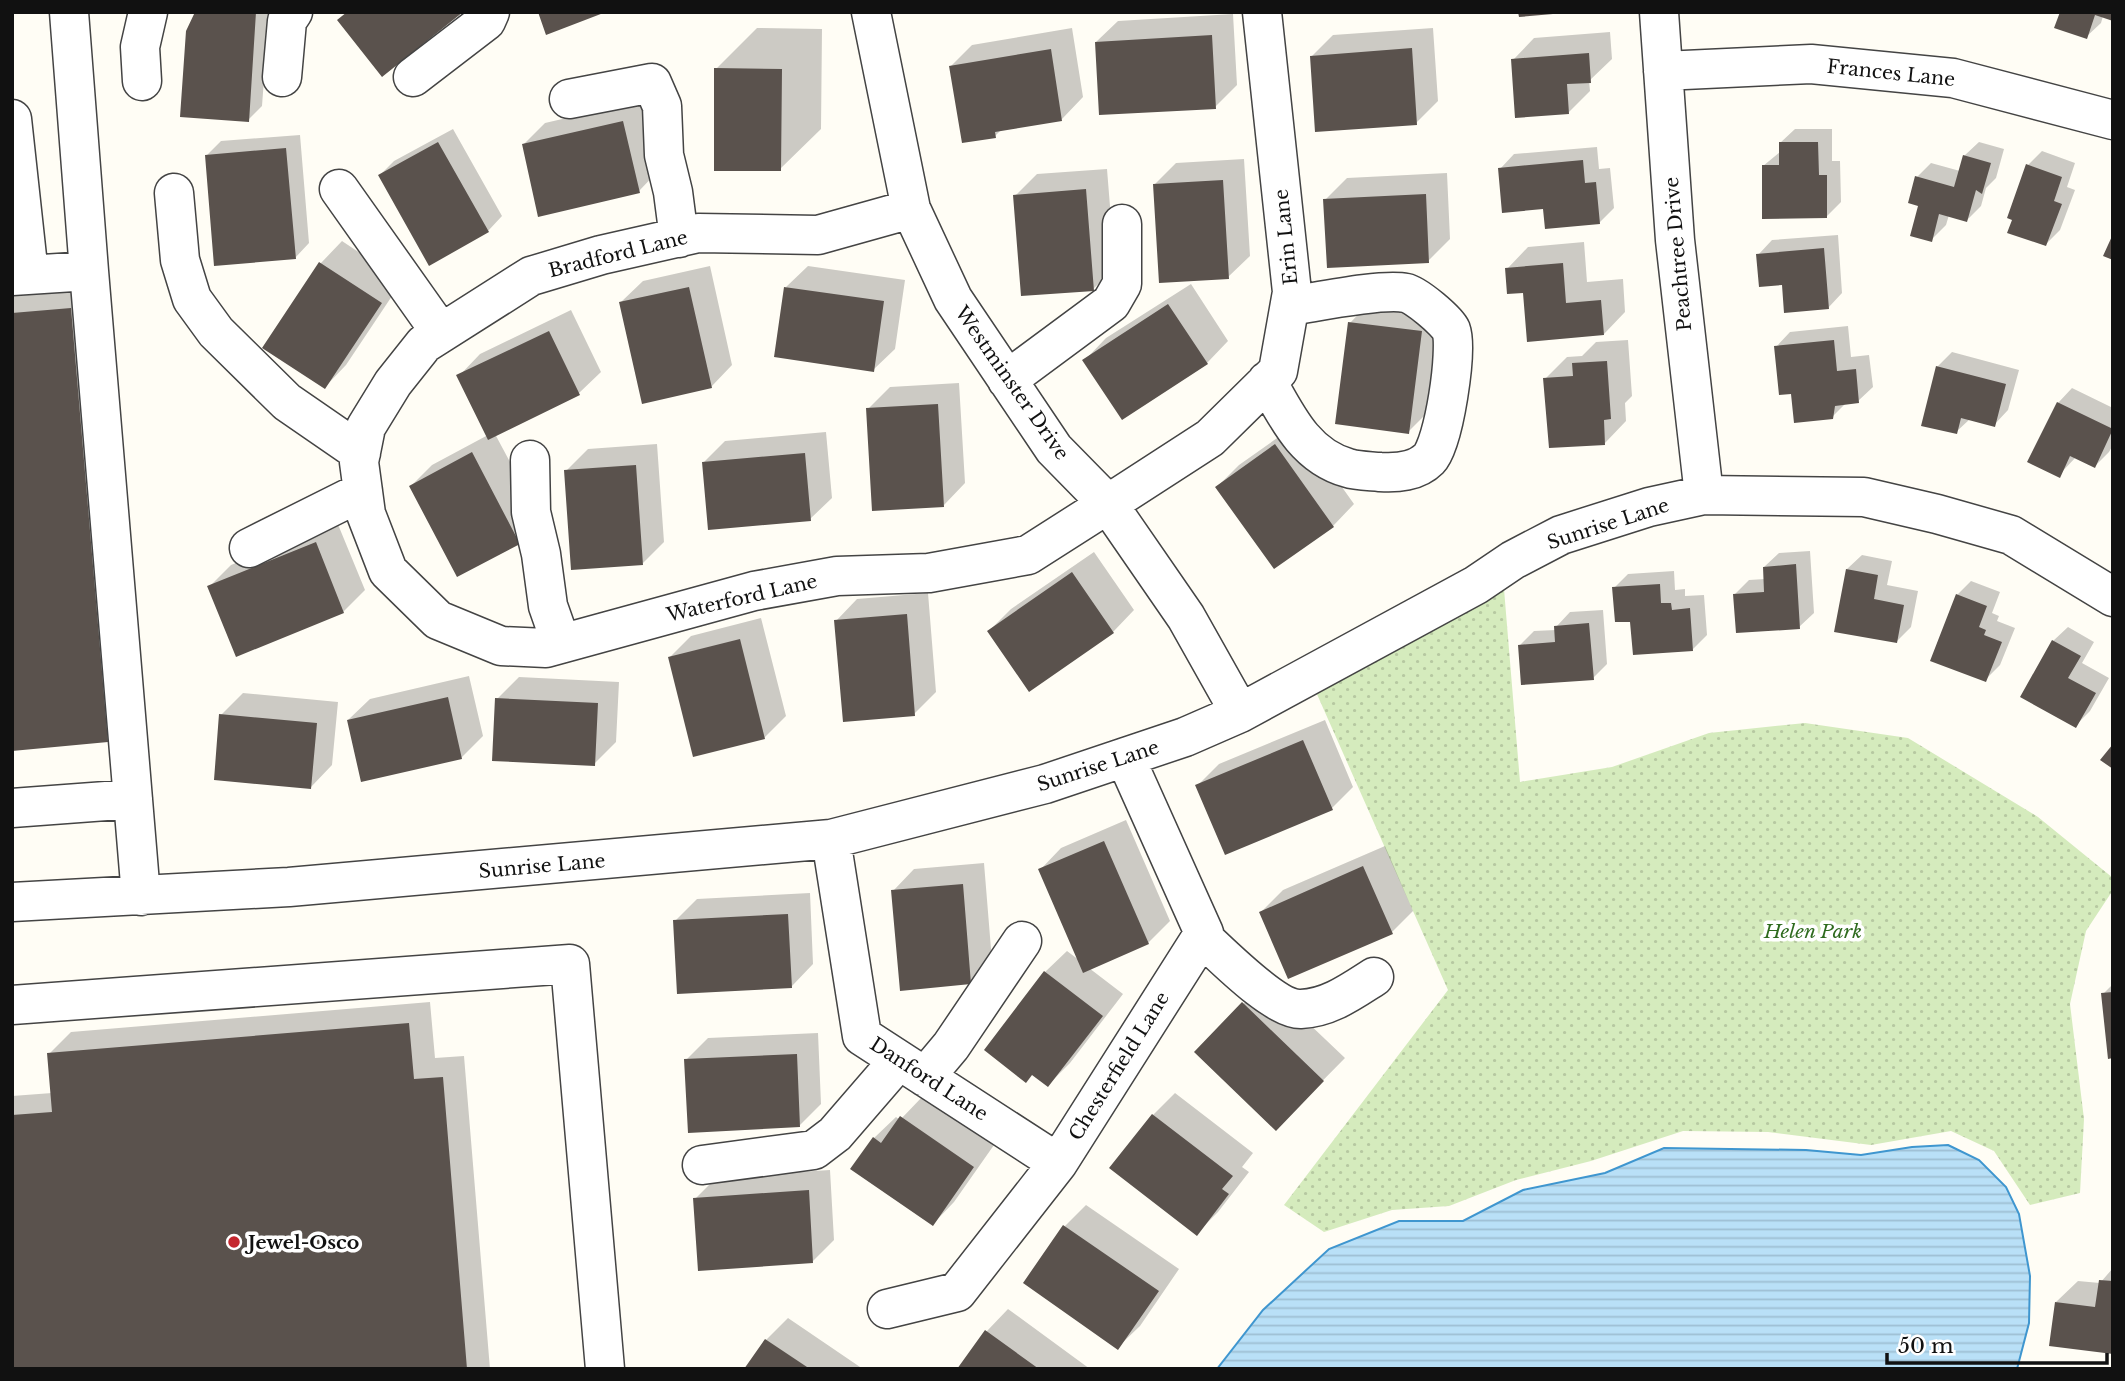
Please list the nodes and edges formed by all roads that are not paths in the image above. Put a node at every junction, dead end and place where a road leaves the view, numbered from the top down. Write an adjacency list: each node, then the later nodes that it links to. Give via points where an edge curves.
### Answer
1 (69, 12): 20 (street)
2 (148, 12): 11 (street, via 139,47)
3 (293, 12): 9 (street)
4 (490, 12): 10 (street, via 486,20)
5 (872, 12): 17 (street, Westminster Drive)
6 (1262, 12): 22 (street, Erin Lane, via 1293,292)
7 (1659, 12): 8 (street, Peachtree Drive)
8 (1663, 71): 14 (street, Frances Lane, via 1811,64 1953,78); 29 (street, Peachtree Drive, via 1675,240)
9 (282, 77)
10 (413, 77)
11 (142, 81)
12 (569, 99): 19 (street, via 652,83 662,106 664,155)
13 (12, 119): 21 (street)
14 (2113, 121)
15 (339, 190): 23 (street)
16 (174, 193): 26 (street, via 180,260 192,299 216,332 287,402)
17 (911, 209): 19 (street, Bradford Lane, via 818,235 698,233); 24 (street, Westminster Drive, via 953,299)
18 (1122, 224): 24 (street, via 1122,284 1111,303)
19 (679, 238): 23 (street, Bradford Lane, via 531,276)
20 (89, 271): 21 (street); 37 (street)
21 (20, 275)
22 (1290, 306): 25 (street, Erin Lane, via 1278,371); 25 (street, via 1408,293 1429,308 1450,328 1454,347 1441,438 1431,457 1416,469 1392,473 1348,468 1321,455 1293,429)
23 (441, 333): 26 (street, Bradford Lane, via 424,344 393,383 366,427)
24 (1007, 380): 30 (street, Westminster Drive, via 1054,449)
25 (1267, 381): 30 (street, Erin Lane, via 1210,438)
26 (361, 453): 28 (street, Bradford Lane)
27 (530, 460): 34 (street, via 531,512 548,606)
28 (363, 491): 31 (street); 32 (street, Bradford Lane, via 366,514)
29 (1704, 495): 33 (street, Sunrise Lane, via 1864,497 1937,514 2011,535); 35 (street, Sunrise Lane, via 1561,535)
30 (1108, 504): 34 (street, Waterford Lane, via 1028,555 929,573 837,576 754,591); 35 (street, Westminster Drive, via 1186,617)
31 (249, 548)
32 (388, 571): 34 (street, Waterford Lane, via 438,620 501,646 546,648)
33 (2113, 597)
34 (561, 643)
35 (1240, 713): 36 (street, Sunrise Lane)
36 (1125, 757): 39 (street, Sunrise Lane, via 1033,787); 42 (street, via 1204,933)
37 (133, 800): 38 (street); 40 (street)
38 (12, 808)
39 (831, 839): 40 (street, Sunrise Lane); 46 (street, Danford Lane, via 862,1036)
40 (141, 896): 41 (street, Sunrise Lane)
41 (12, 902)
42 (1201, 936): 44 (street, via 1260,989 1298,1009 1339,999); 47 (street, Chesterfield Lane)
43 (1022, 941): 46 (street, via 951,1046)
44 (1374, 977)
45 (12, 1005): 50 (street, via 570,964)
46 (912, 1068): 47 (street, Danford Lane); 48 (street, via 814,1150)
47 (1058, 1163): 49 (street, Chesterfield Lane, via 957,1292)
48 (702, 1165)
49 (887, 1309)
50 (605, 1369)

